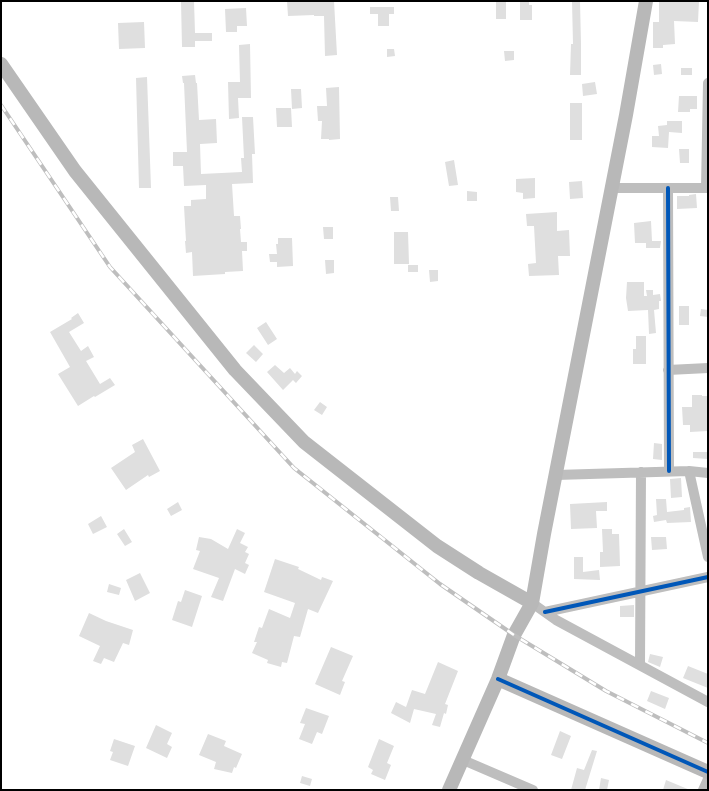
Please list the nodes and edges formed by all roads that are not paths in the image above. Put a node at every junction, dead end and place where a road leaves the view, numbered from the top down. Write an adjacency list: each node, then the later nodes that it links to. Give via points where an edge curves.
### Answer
1 (646, 1): 4 (main road)
2 (1, 64): 17 (main road, via 95,196 235,370 304,442 437,546 478,573)
3 (708, 84): 6 (street)
4 (612, 188): 5 (street); 13 (main road)
5 (668, 188): 6 (street); 8 (street)
6 (707, 188)
7 (708, 368): 8 (street)
8 (668, 370): 9 (street)
9 (669, 471): 10 (street); 11 (street)
10 (689, 471): 12 (street); 14 (street)
11 (641, 472): 13 (street); 16 (street)
12 (708, 473)
13 (556, 474): 17 (main road)
14 (708, 557)
15 (708, 577): 16 (street)
16 (640, 591): 18 (street); 19 (street)
17 (532, 603): 18 (street); 20 (main road, via 514,636)
18 (545, 612): 19 (street)
19 (640, 665): 21 (street)
20 (498, 679): 22 (main road); 23 (main road)
21 (708, 702)
22 (463, 760): 25 (main road); 26 (street)
23 (708, 772)
24 (708, 779): 27 (street)
25 (449, 790)
26 (533, 790)
27 (703, 790)

